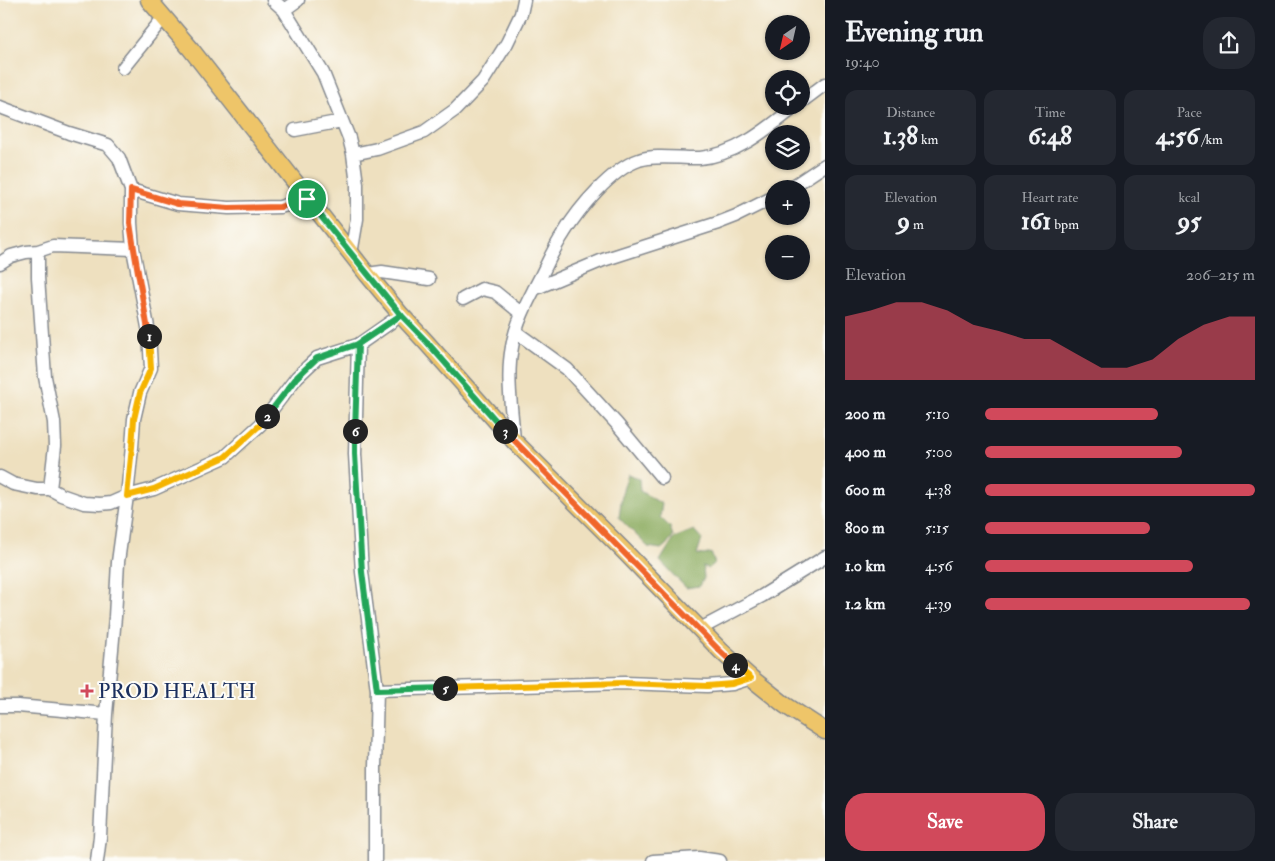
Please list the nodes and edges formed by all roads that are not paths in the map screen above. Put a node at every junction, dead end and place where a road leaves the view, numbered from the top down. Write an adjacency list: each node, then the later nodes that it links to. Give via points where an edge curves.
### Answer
1 (149, 0): 6 (main road)
2 (273, 0): 5 (street)
3 (298, 0): 5 (street)
4 (524, 0): 14 (street, via 507,43 483,81 455,110 424,132)
5 (284, 10): 12 (street, via 323,73)
6 (164, 17): 7 (street); 18 (main road)
7 (123, 68)
8 (825, 84): 9 (street)
9 (810, 95)
10 (0, 107): 17 (street, via 108,145 119,158)
11 (784, 115): 26 (street, via 759,134 720,154 700,158 642,159 628,165 589,200 568,226)
12 (342, 121): 13 (street); 14 (street)
13 (295, 130)
14 (353, 154): 22 (street, via 357,219)
15 (825, 165): 16 (street)
16 (802, 180)
17 (131, 190): 18 (street, via 178,204 229,208 280,207); 20 (street, via 130,223)
18 (307, 199): 22 (main road)
19 (765, 202): 26 (street, via 718,223 603,260)
20 (134, 249): 21 (street, via 54,246); 36 (street, via 149,332 151,368 140,393 134,419)
21 (38, 252): 23 (street, via 11,256); 35 (street, via 45,377 54,422)
22 (351, 254): 24 (main road)
23 (0, 263)
24 (366, 274): 25 (street, via 382,272); 29 (main road)
25 (428, 279)
26 (534, 289): 28 (street)
27 (463, 299): 28 (street, via 482,289 495,292)
28 (522, 314): 30 (street)
29 (401, 315): 31 (street); 32 (main road)
30 (516, 332): 32 (street, via 509,372); 34 (street, via 567,369)
31 (358, 344): 36 (street, via 317,358 297,377 260,425 225,457 154,489); 40 (street, via 355,454 362,572)
32 (514, 441): 38 (main road)
33 (0, 477): 35 (street, via 13,484)
34 (662, 478)
35 (50, 489): 36 (street, via 92,504 110,503)
36 (127, 496): 42 (street, via 118,562)
37 (825, 557): 38 (street)
38 (700, 629): 39 (main road)
39 (751, 678): 40 (street, via 732,684 707,686 624,683); 43 (main road)
40 (377, 690): 45 (street)
41 (0, 706): 42 (street)
42 (106, 714): 44 (street)
43 (825, 731)
44 (97, 861)
45 (375, 861)
46 (653, 861): 47 (street, via 699,858)
47 (720, 861)

